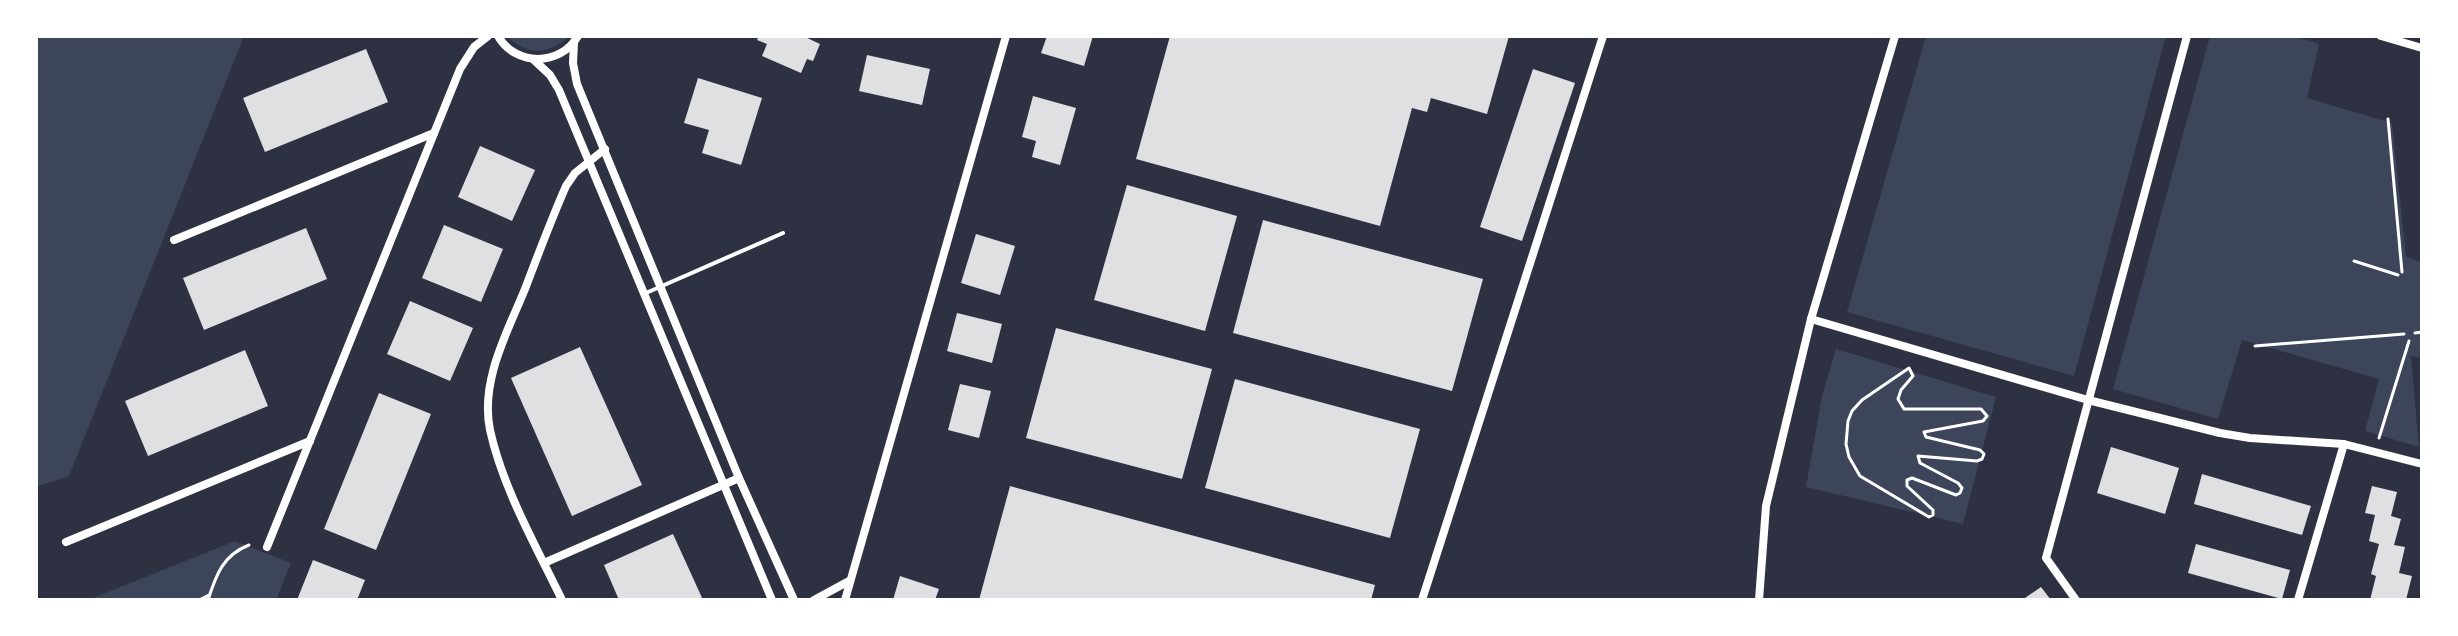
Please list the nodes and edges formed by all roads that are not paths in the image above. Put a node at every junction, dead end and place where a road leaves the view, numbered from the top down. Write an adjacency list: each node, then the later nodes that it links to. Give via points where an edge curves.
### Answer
1 (488, 36): 11 (street, via 464,61)
2 (498, 36): 10 (street, via 511,51)
3 (1006, 36): 28 (street)
4 (1603, 36): 34 (street)
5 (1895, 36): 18 (street)
6 (2187, 36): 19 (street)
7 (2381, 36): 9 (street)
8 (576, 39): 10 (street, via 564,52); 12 (street, via 577,84)
9 (2422, 48)
10 (534, 60): 13 (street, via 555,83)
11 (434, 133): 15 (street); 20 (street)
12 (605, 149): 13 (street); 16 (street)
13 (590, 161): 17 (street); 27 (street, via 566,186 497,359 488,396 498,458)
14 (783, 233): 16 (lane)
15 (174, 240)
16 (661, 286): 17 (lane); 23 (street)
17 (644, 294): 24 (street)
18 (1811, 319): 19 (street); 35 (street, via 1766,506)
19 (2088, 400): 21 (street, via 2235,436); 36 (street, via 2046,558)
20 (310, 441): 25 (street); 26 (street)
21 (2344, 444): 22 (street); 37 (street)
22 (2422, 464)
23 (739, 478): 24 (street); 31 (street)
24 (722, 485): 27 (street); 30 (street)
25 (66, 542)
26 (267, 547)
27 (544, 563): 29 (street)
28 (850, 581): 32 (street); 33 (street)
29 (562, 600)
30 (772, 600)
31 (794, 600)
32 (814, 600)
33 (845, 600)
34 (1422, 600)
35 (1759, 600)
36 (2076, 600)
37 (2298, 600)

